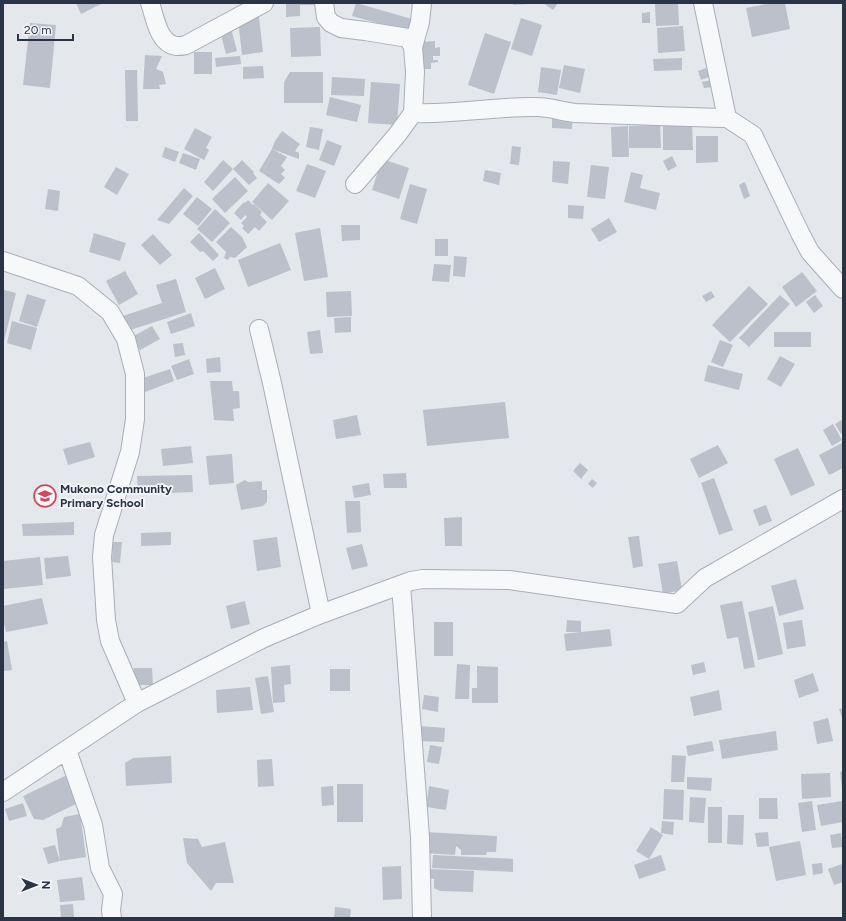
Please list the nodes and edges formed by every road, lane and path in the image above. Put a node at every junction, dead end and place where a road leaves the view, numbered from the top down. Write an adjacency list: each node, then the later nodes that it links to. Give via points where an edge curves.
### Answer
1 (150, 3): 2 (street, via 160,35 176,46 186,45)
2 (264, 3)
3 (324, 3): 7 (street, via 326,17)
4 (331, 3): 7 (street)
5 (422, 3): 8 (street)
6 (703, 3): 10 (street)
7 (331, 24): 8 (street, via 341,28 408,38)
8 (413, 47): 9 (street)
9 (413, 113): 10 (street, via 545,107 574,113); 11 (street, via 398,135)
10 (727, 118): 13 (street, via 753,135 810,252)
11 (355, 184)
12 (3, 261): 18 (street, via 78,286 110,312 126,339 135,374 135,419 130,452 104,535 102,557 110,642)
13 (843, 289)
14 (259, 329): 17 (street)
15 (843, 499): 16 (street, via 705,578 677,604 509,580 423,579)
16 (401, 585): 17 (street); 22 (street, via 420,837)
17 (321, 614): 18 (street, via 264,638)
18 (137, 703): 19 (street)
19 (67, 750): 20 (street); 21 (street, via 92,825 100,868 113,894)
20 (3, 792)
21 (112, 918)
22 (422, 918)

